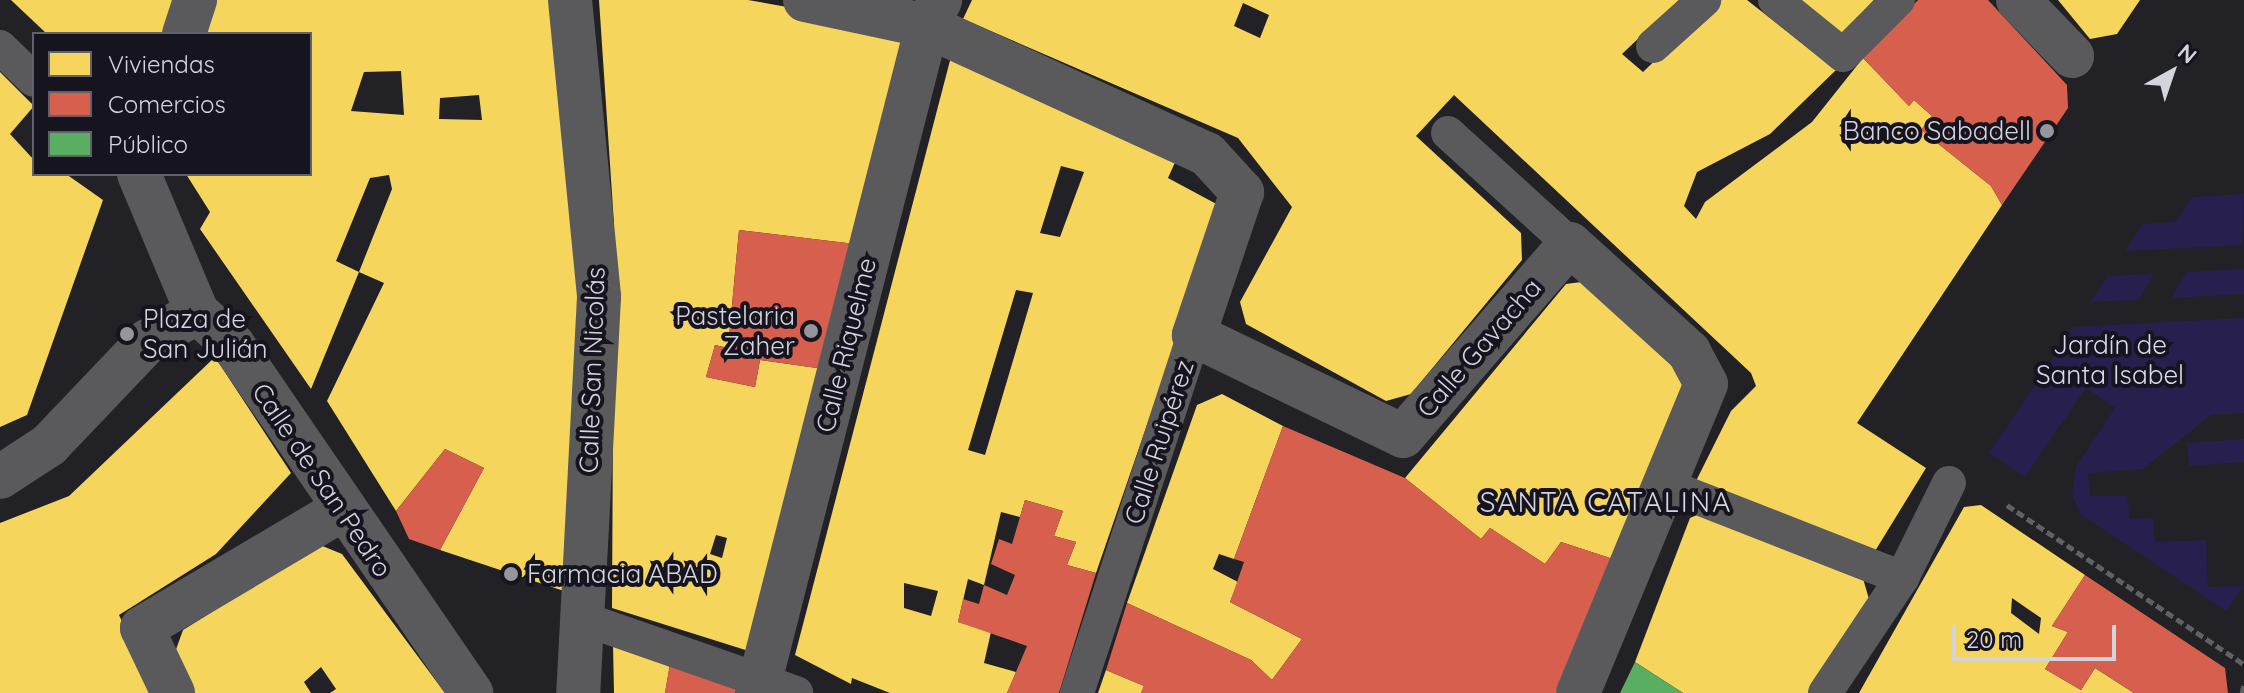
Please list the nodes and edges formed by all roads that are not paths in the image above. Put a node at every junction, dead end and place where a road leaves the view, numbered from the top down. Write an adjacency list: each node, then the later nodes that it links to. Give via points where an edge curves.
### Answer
1 (195, 0): 9 (street)
2 (570, 0): 24 (street, Calle San Nicolás, via 599,297)
3 (805, 0): 8 (street)
4 (1704, 0): 10 (street)
5 (1775, 0): 6 (street, via 1843,55)
6 (1898, 0)
7 (2018, 0): 12 (street)
8 (934, 13): 18 (street, Calle Ruipérez, via 1207,154 1242,192); 25 (street, Calle Riquelme)
9 (185, 32)
10 (1653, 46)
11 (0, 47): 13 (street)
12 (2072, 56)
13 (32, 78)
14 (1448, 133): 16 (street)
15 (135, 176): 17 (street, Calle de San Pedro)
16 (1570, 244): 18 (street, Calle Gavacha, via 1403,436); 21 (street, via 1689,352 1706,384)
17 (197, 312): 19 (street, via 148,341 49,445); 22 (street, Calle de San Pedro, via 233,345)
18 (1194, 335): 29 (street, Calle Ruipérez)
19 (0, 477)
20 (1949, 483): 23 (street)
21 (1665, 485): 23 (street); 30 (street)
22 (340, 511): 26 (street, via 142,628); 27 (street, Calle de San Pedro)
23 (1902, 578): 31 (street)
24 (581, 618): 25 (street); 28 (street, Calle San Nicolás)
25 (772, 688)
26 (173, 693)
27 (471, 693)
28 (578, 693)
29 (1077, 693)
30 (1578, 693)
31 (1825, 693)

